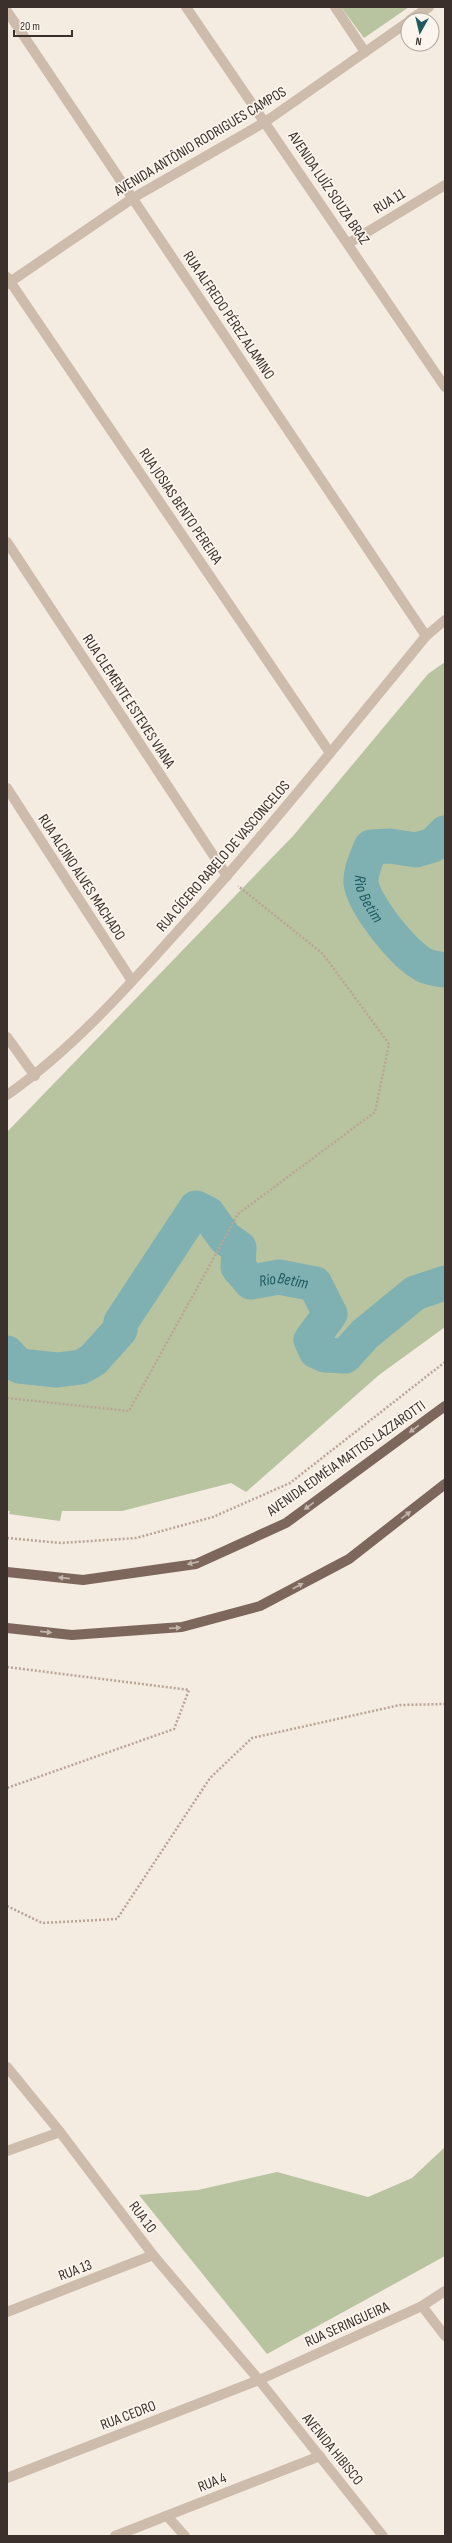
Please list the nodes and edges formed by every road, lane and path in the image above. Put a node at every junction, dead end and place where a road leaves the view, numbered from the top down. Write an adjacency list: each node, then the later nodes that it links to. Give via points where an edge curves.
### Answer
1 (186, 7): 6 (street, AVENIDA LUÍZ SOUZA BRAZ)
2 (335, 7): 5 (street)
3 (7, 11): 8 (street, RUA ALFREDO PÉREZ ALAMINO)
4 (400, 27): 5 (street, AVENIDA ANTÔNIO RODRIGUES CAMPOS)
5 (366, 52): 6 (street, AVENIDA ANTÔNIO RODRIGUES CAMPOS)
6 (265, 122): 8 (street, AVENIDA ANTÔNIO RODRIGUES CAMPOS); 9 (street, AVENIDA LUÍZ SOUZA BRAZ)
7 (445, 185): 9 (street, RUA 11)
8 (133, 198): 10 (street, AVENIDA ANTÔNIO RODRIGUES CAMPOS); 14 (street, RUA ALFREDO PÉREZ ALAMINO)
9 (349, 243): 11 (street, AVENIDA LUÍZ SOUZA BRAZ)
10 (8, 281): 15 (street, RUA JOSIAS BENTO PEREIRA)
11 (445, 387)
12 (7, 542): 17 (street, RUA CLEMENTE ESTEVES VIANA)
13 (445, 620): 14 (street, RUA CÍCERO RABELO DE VASCONCELOS)
14 (426, 636): 15 (street, RUA CÍCERO RABELO DE VASCONCELOS)
15 (330, 753): 17 (street, RUA CÍCERO RABELO DE VASCONCELOS)
16 (7, 788): 18 (street, RUA ALCINO ALVES MACHADO)
17 (227, 876): 18 (street, RUA CÍCERO RABELO DE VASCONCELOS); 23 (path, via 323,954 389,1044 375,1112 238,1214 129,1411)
18 (132, 981): 20 (street, RUA CÍCERO RABELO DE VASCONCELOS)
19 (7, 1037): 20 (street)
20 (35, 1076): 21 (street, RUA CÍCERO RABELO DE VASCONCELOS)
21 (7, 1095)
22 (445, 1362): 26 (path, via 290,1483 213,1517 136,1538 62,1543)
23 (7, 1398)
24 (445, 1406): 27 (main road, AVENIDA EDMÉIA MATTOS LAZZAROTTI, one-way to 27, via 286,1523 196,1564 84,1580)
25 (445, 1484): 28 (main road, one-way to 25, via 72,1635 182,1627 260,1606 350,1559)
26 (7, 1538)
27 (7, 1572)
28 (7, 1628)
29 (7, 1666): 31 (path, via 189,1690 174,1729)
30 (445, 1704): 32 (path, via 400,1704 252,1738 210,1778 117,1919 42,1923)
31 (7, 1788)
32 (7, 1906)
33 (7, 2067): 34 (street, RUA 10)
34 (60, 2132): 35 (street); 36 (street, RUA 10)
35 (7, 2151)
36 (153, 2256): 39 (street, RUA 13); 41 (street, RUA 10)
37 (445, 2292): 38 (street, RUA SERINGUEIRA)
38 (422, 2306): 40 (street); 41 (street, RUA SERINGUEIRA)
39 (7, 2312)
40 (445, 2336)
41 (259, 2380): 42 (street, AVENIDA HIBISCO); 43 (street, RUA CEDRO)
42 (320, 2456): 44 (street, RUA 4); 47 (street, AVENIDA HIBISCO)
43 (7, 2478)
44 (168, 2516): 45 (street, RUA 4); 46 (street)
45 (115, 2536)
46 (185, 2536)
47 (383, 2536)

